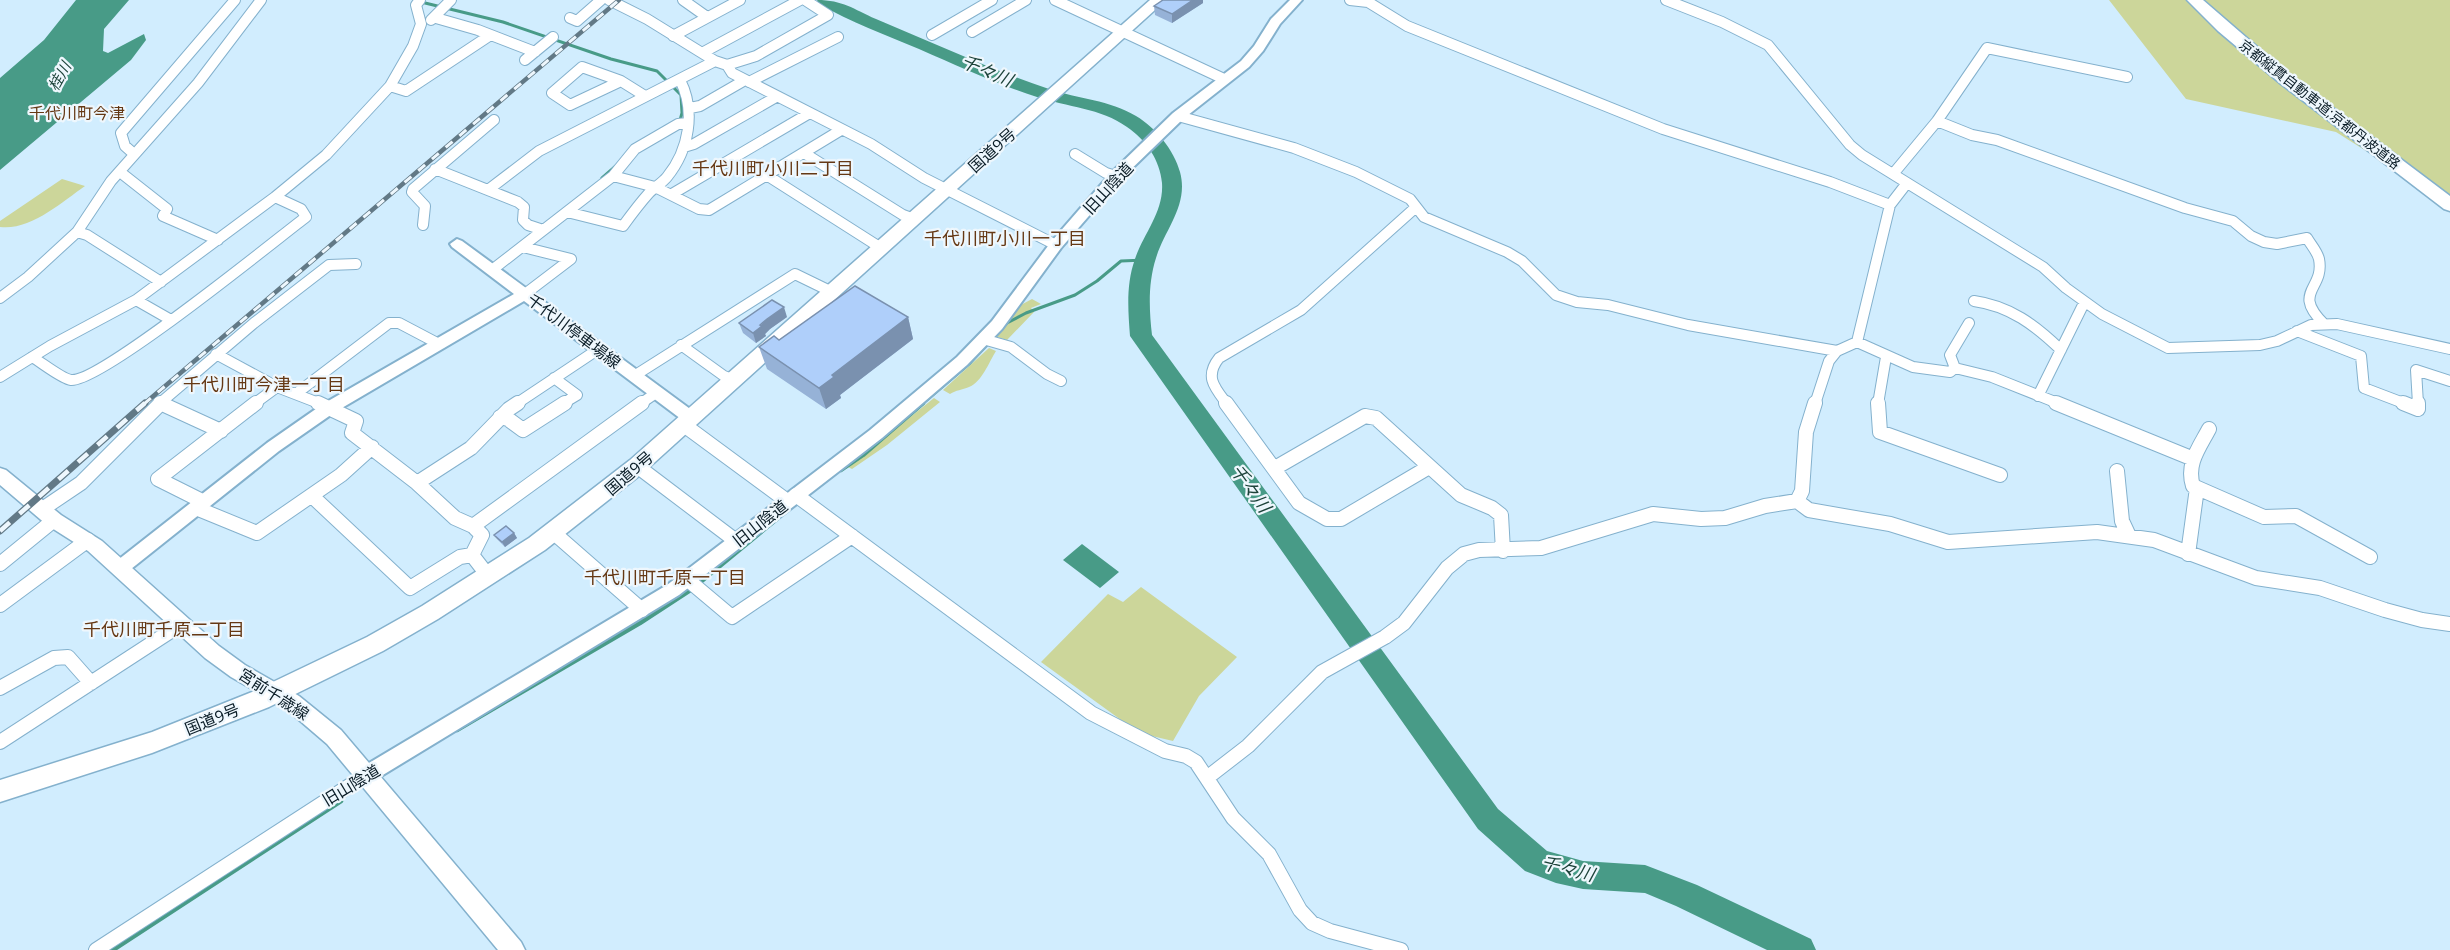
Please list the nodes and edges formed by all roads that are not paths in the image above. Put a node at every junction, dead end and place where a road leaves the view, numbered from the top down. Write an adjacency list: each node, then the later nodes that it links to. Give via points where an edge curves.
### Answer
1 (235, 0): 54 (street, via 121,133 125,146)
2 (261, 0): 54 (street, via 198,83)
3 (420, 0): 24 (street, via 416,5)
4 (452, 0): 22 (street)
5 (601, 0): 23 (street, via 577,21)
6 (609, 0): 20 (street)
7 (683, 0): 21 (street)
8 (740, 0): 21 (street)
9 (800, 0): 33 (street)
10 (805, 0): 36 (street, via 828,15 756,56)
11 (992, 0): 27 (street)
12 (1026, 0): 25 (street)
13 (1058, 0): 26 (street)
14 (1158, 0): 26 (highway, 国道9号)
15 (1296, 0): 40 (street, 旧山陰道, via 1245,64)
16 (1350, 0): 70 (street, via 1368,2 1407,26 1663,129)
17 (1666, 0): 58 (street, via 1768,45 1850,145)
18 (2194, 0): 69 (highway, 京都縦貫自動車道;京都丹波道路, via 2301,92)
19 (2208, 0): 66 (highway, 京都縦貫自動車道;京都丹波道路, via 2278,62)
20 (628, 3): 29 (street)
21 (707, 17): 29 (street)
22 (435, 18): 24 (street); 28 (street)
23 (570, 18)
24 (421, 24): 42 (street)
25 (972, 32)
26 (1123, 32): 40 (street); 64 (highway, 国道9号)
27 (932, 35)
28 (489, 36): 32 (street); 42 (street, via 406,91)
29 (673, 36): 33 (street)
30 (838, 37): 41 (street)
31 (551, 38): 32 (street)
32 (535, 52): 34 (street)
33 (702, 53): 35 (street)
34 (525, 60)
35 (715, 61): 36 (street); 39 (street)
36 (727, 65): 41 (street, via 732,73)
37 (2127, 77): 49 (street, via 1987,48)
38 (622, 80): 38 (street, via 582,67 552,93 570,105); 43 (street)
39 (680, 80): 43 (street); 45 (street, via 689,96)
40 (1224, 80): 47 (street, 旧山陰道)
41 (747, 81): 44 (street); 45 (street)
42 (390, 86): 68 (street, via 326,155)
43 (645, 96): 65 (street, via 539,151)
44 (776, 97): 46 (street); 52 (street)
45 (690, 108): 50 (street)
46 (808, 114): 51 (street); 67 (street)
47 (1178, 116): 61 (street, 旧山陰道); 71 (street, via 1320,156 1410,199)
48 (494, 120): 56 (street)
49 (1937, 122): 58 (street); 93 (street, via 2233,221 2264,242 2277,244 2307,238 2319,259 2308,298 2311,313)
50 (687, 123): 52 (street); 59 (street, via 678,124 635,149)
51 (841, 130): 53 (street); 64 (street)
52 (684, 147): 63 (street, via 666,179)
53 (804, 153): 60 (street); 73 (street)
54 (134, 154): 57 (street)
55 (1075, 154): 61 (street)
56 (435, 169): 65 (street); 74 (street, via 412,192 426,208)
57 (120, 172): 76 (street); 77 (street, via 167,209 163,216)
58 (1893, 174): 62 (street)
59 (613, 176): 63 (street); 72 (street)
60 (768, 176): 67 (street, via 709,210 699,209); 81 (street)
61 (1116, 176): 79 (street, 旧山陰道)
62 (1907, 183): 70 (street); 90 (street, via 2043,267)
63 (655, 188): 67 (street); 72 (street, via 622,226)
64 (948, 189): 73 (highway, 国道9号); 79 (street)
65 (488, 190): 75 (street, via 518,202 524,207 523,220)
66 (2450, 192)
67 (672, 194)
68 (275, 197): 77 (street); 91 (street, via 301,209 306,218)
69 (2450, 204)
70 (1890, 205): 96 (street)
71 (1415, 208): 102 (street, via 1424,217 1522,261 1556,295 1688,325); 127 (street, via 1300,310 1213,363 1211,383)
72 (567, 212): 75 (street)
73 (914, 219): 81 (highway, 国道9号)
74 (423, 225)
75 (543, 230): 80 (street)
76 (77, 232): 84 (street); 87 (street)
77 (218, 240): 84 (street)
78 (457, 244): 83 (street, 千代川停車場線)
79 (1056, 245): 95 (street, 旧山陰道)
80 (523, 248): 83 (street); 86 (street, via 571,259)
81 (881, 248): 85 (highway, 国道9号)
82 (356, 264): 103 (street, via 335,264 324,269)
83 (492, 270): 86 (street, 千代川停車場線)
84 (161, 282): 88 (street)
85 (832, 292): 98 (street, via 795,274); 110 (highway, 国道9号)
86 (525, 294): 97 (street); 100 (street, 千代川停車場線)
87 (0, 298)
88 (136, 300): 91 (street); 104 (street)
89 (1974, 301): 101 (street, via 2017,314)
90 (2084, 303): 94 (street, via 2168,348 2260,345); 101 (street)
91 (171, 320): 104 (street, via 85,378 70,380)
92 (1969, 323): 106 (street, via 1950,355)
93 (2324, 324): 94 (street); 99 (street)
94 (2297, 331): 112 (street, via 2361,356 2364,388 2418,409 2416,370)
95 (983, 339): 111 (street, via 1011,347); 134 (street, 旧山陰道)
96 (1857, 342): 102 (street); 105 (street)
97 (437, 343): 114 (street, via 399,323 390,323); 118 (street)
98 (681, 345): 107 (street); 110 (street)
99 (2450, 349)
100 (597, 350): 107 (street, 千代川停車場線); 109 (street)
101 (2061, 350): 116 (street)
102 (1837, 351): 135 (street, via 1829,361 1806,432 1802,490)
103 (216, 354): 113 (street); 117 (street)
104 (32, 357): 108 (street)
105 (1886, 357): 106 (street, via 1926,371 1950,372); 129 (street, via 1878,405 1880,432)
106 (1954, 368): 116 (street, via 1992,377)
107 (634, 376): 115 (street, 千代川停車場線)
108 (0, 377)
109 (554, 378): 119 (street); 119 (street, via 577,395 523,430)
110 (734, 380): 120 (highway, 国道9号)
111 (1061, 381)
112 (2450, 381)
113 (277, 387): 114 (street); 122 (street)
114 (297, 393): 118 (street)
115 (656, 393): 120 (street, 千代川停車場線); 138 (street)
116 (2038, 396): 124 (street)
117 (160, 403): 122 (street); 137 (street)
118 (329, 408): 123 (street, via 356,421 352,433); 136 (street)
119 (500, 417): 131 (street, via 471,448)
120 (687, 421): 125 (highway, 国道9号); 134 (street)
121 (2209, 429): 124 (street)
122 (221, 431): 136 (street, via 158,479)
123 (372, 447): 131 (street); 133 (street)
124 (2191, 458): 132 (street, via 2190,480)
125 (637, 466): 139 (highway, 国道9号); 143 (street)
126 (1429, 467): 127 (street, via 1376,418 1365,416); 127 (street, via 1341,519 1327,519 1299,503); 144 (street, via 1471,502 1493,507 1501,515)
127 (1275, 468)
128 (2117, 471): 141 (street, via 2122,521)
129 (2000, 475)
130 (1, 477): 137 (main road, 宮前千歳線)
131 (417, 483): 138 (street, via 455,518)
132 (2197, 488): 145 (street); 147 (street, via 2264,517 2296,516)
133 (312, 496): 136 (street, via 257,533); 146 (street, via 410,588 460,557)
134 (797, 499): 140 (street); 143 (street, 旧山陰道)
135 (1797, 501): 141 (street, via 1809,510 1890,524 1948,542 2097,532); 144 (street, via 1725,518 1653,514 1541,548)
136 (200, 505): 149 (street)
137 (47, 515): 142 (main road, 宮前千歳線); 148 (street)
138 (473, 526): 146 (street, via 482,535)
139 (554, 532): 150 (highway, 国道9号); 153 (street)
140 (852, 536): 151 (street, via 732,617); 161 (street, via 1091,713 1165,751 1186,756)
141 (2129, 536): 145 (street, via 2154,540)
142 (88, 540): 149 (main road, 宮前千歳線); 152 (street)
143 (736, 541): 151 (street, 旧山陰道)
144 (1503, 551): 161 (street, via 1478,549 1454,561 1407,621 1310,682 1248,746)
145 (2188, 554): 154 (street, via 2256,578 2320,588 2385,610)
146 (472, 555): 150 (street)
147 (2370, 557)
148 (0, 564)
149 (120, 568): 155 (main road, 宮前千歳線)
150 (489, 577): 158 (highway, 国道9号, via 401,630)
151 (693, 584): 153 (street, 旧山陰道)
152 (0, 605)
153 (642, 610): 160 (street, 旧山陰道)
154 (2450, 624)
155 (180, 625): 156 (street); 158 (main road, 宮前千歳線, via 238,671)
156 (91, 683): 157 (street, via 68,657 54,658); 159 (street)
157 (0, 688)
158 (277, 692): 160 (main road, 宮前千歳線, via 334,737); 162 (highway, 国道9号, via 146,744)
159 (0, 742)
160 (366, 775): 163 (street, 旧山陰道); 164 (main road, 宮前千歳線)
161 (1208, 777): 165 (street, via 1233,818 1269,854 1300,910 1312,923)
162 (0, 791)
163 (96, 950)
164 (513, 950)
165 (1401, 950)

